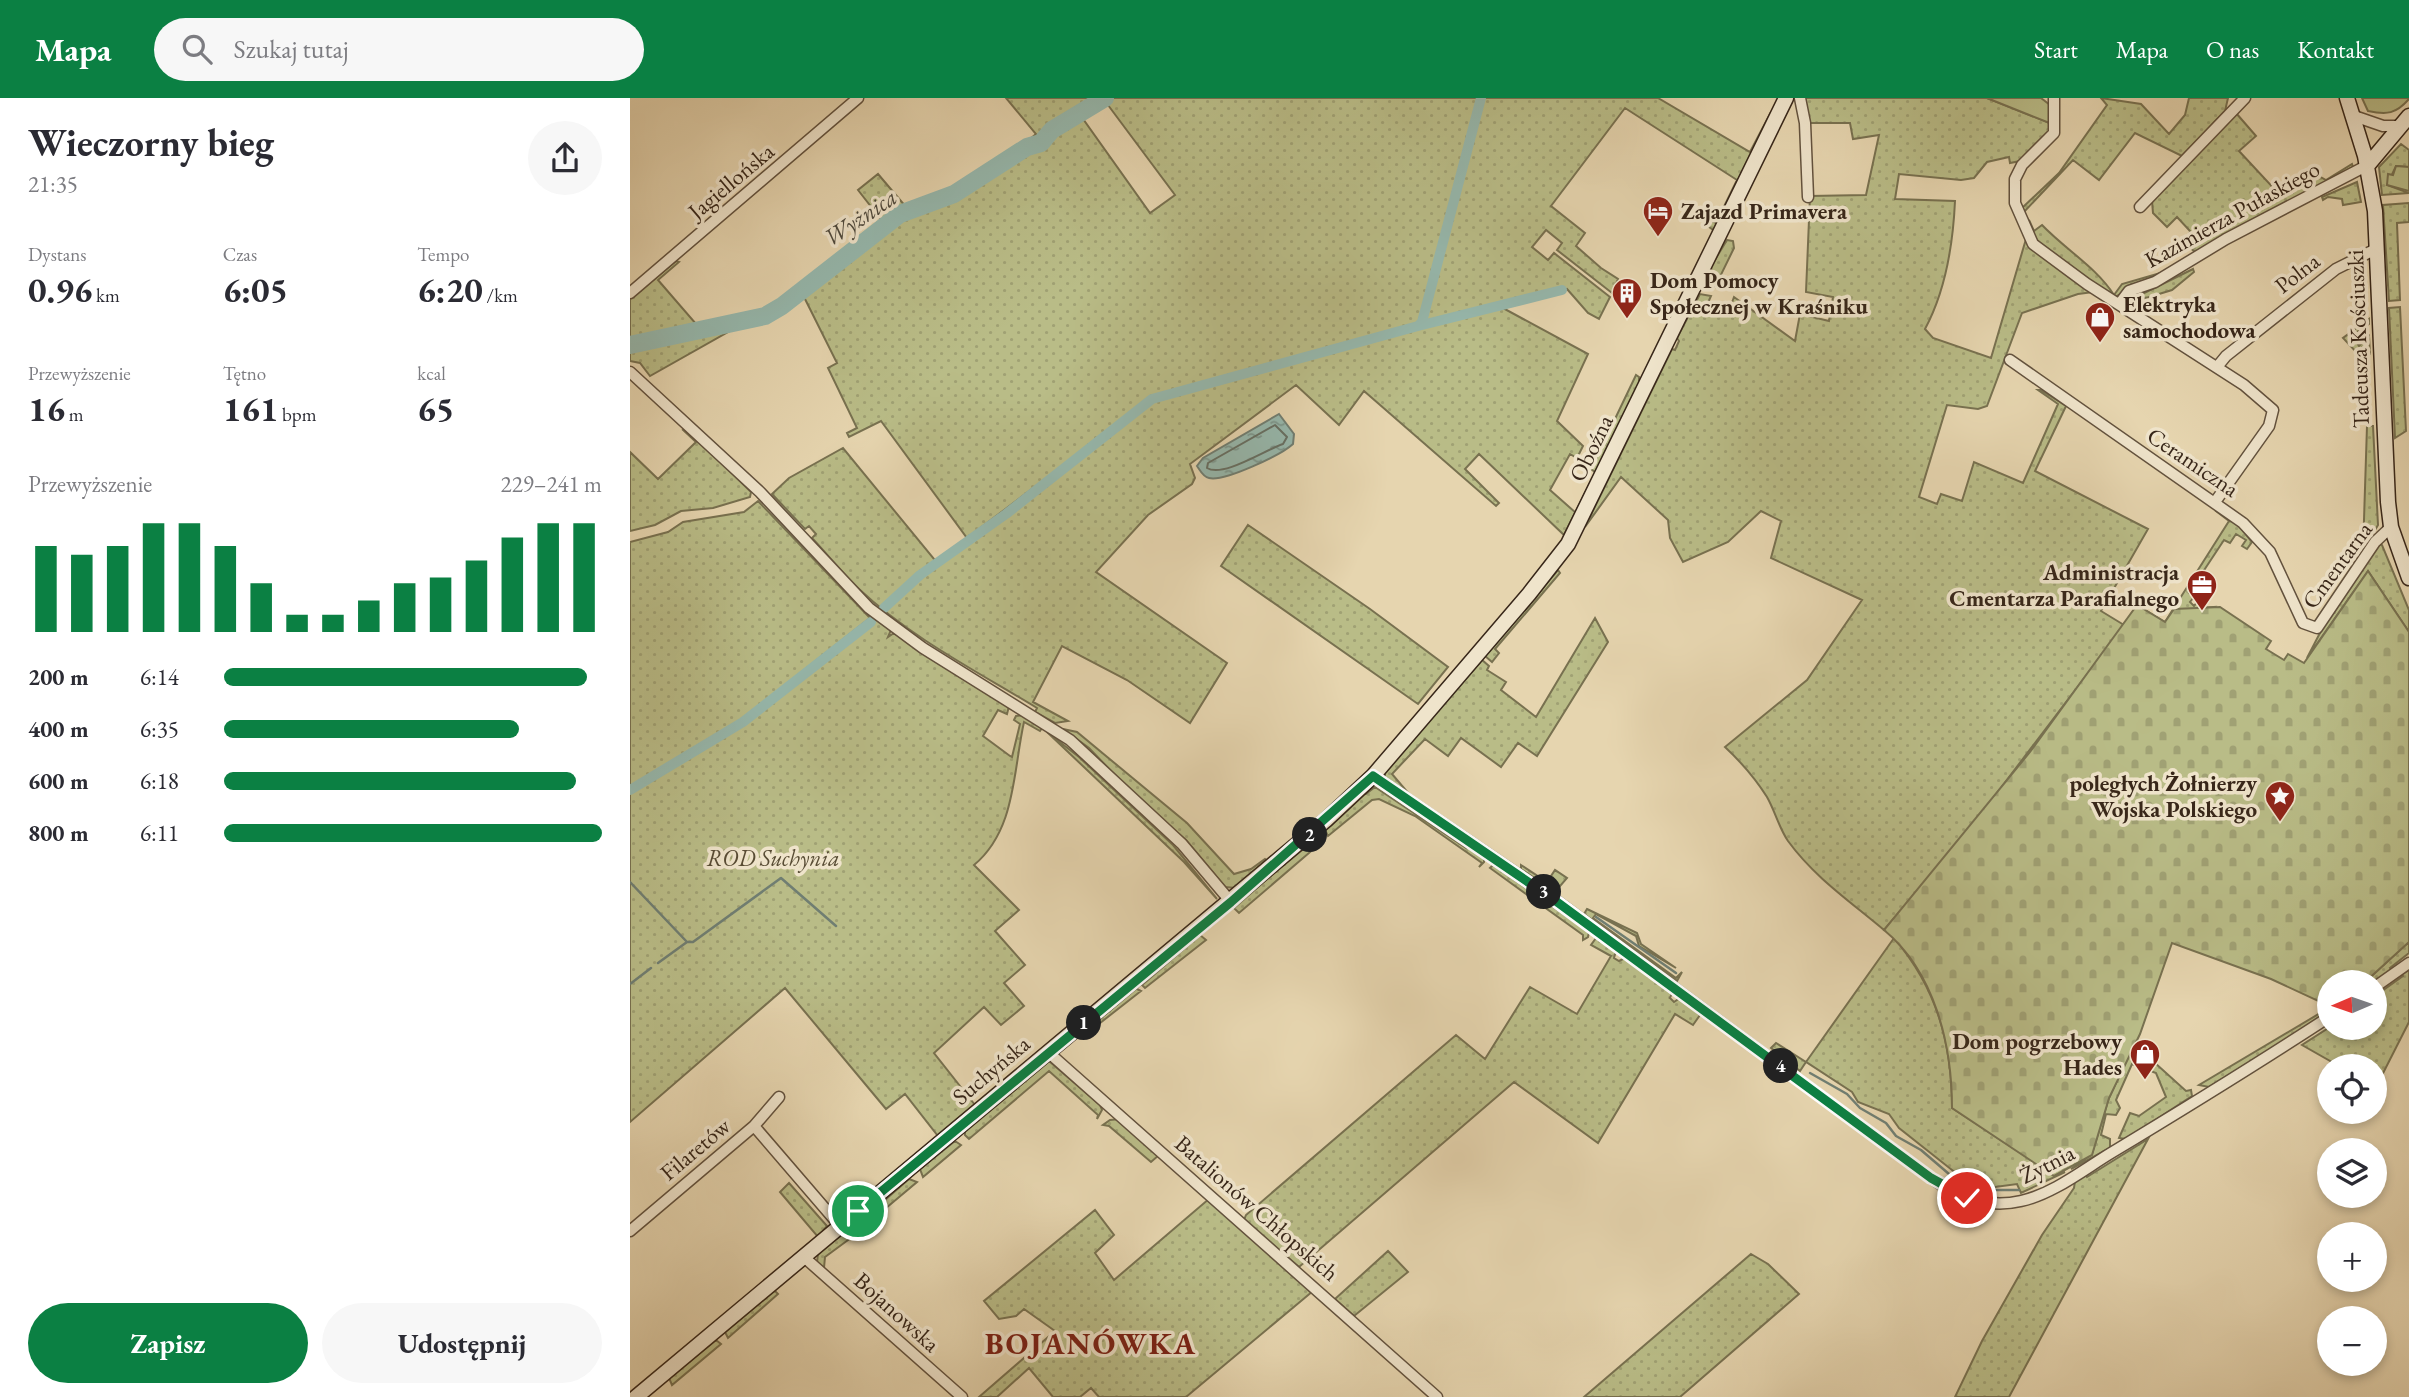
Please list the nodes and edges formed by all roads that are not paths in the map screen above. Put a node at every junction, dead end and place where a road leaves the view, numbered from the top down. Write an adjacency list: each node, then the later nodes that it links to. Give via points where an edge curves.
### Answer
1 (858, 98): 13 (street, Jagiellońska)
2 (1786, 98): 22 (street, Oboźna, via 1568,544)
3 (1800, 98): 10 (street)
4 (2053, 98): 14 (street, via 2054,133 2022,165 2015,179 2018,214 2034,244)
5 (2245, 98): 11 (street)
6 (2347, 98): 7 (street, Tadeusza Kościuszki)
7 (2354, 116): 8 (street, via 2383,126); 9 (street, Tadeusza Kościuszki)
8 (2405, 121): 9 (street)
9 (2368, 165): 12 (street, Tadeusza Kościuszki); 14 (street, Kazimierza Pułaskiego, via 2155,282 2129,291)
10 (1808, 197)
11 (2140, 207)
12 (2378, 248): 16 (street, Polna, via 2336,269); 19 (street, Tadeusza Kościuszki)
13 (630, 293)
14 (2120, 303): 16 (street)
15 (2010, 360): 18 (street, Ceramiczna)
16 (2217, 367): 18 (street, via 2269,403 2274,413)
17 (630, 372): 23 (street, via 760,492 869,608 923,648 1070,740 1182,844)
18 (2215, 502): 21 (street, Ceramiczna, via 2266,547 2303,623)
19 (2391, 527): 20 (street, Tadeusza Kościuszki); 21 (street, Cmentarna, via 2375,542)
20 (2409, 578)
21 (2317, 628)
22 (1373, 776): 23 (street, Suchyńska); 26 (street, Żytnia, via 1564,907 1931,1178 1979,1202 2009,1203 2040,1194)
23 (1231, 902): 27 (street, Suchyńska)
24 (2409, 963): 25 (street)
25 (2387, 978)
26 (2317, 1025)
27 (1048, 1052): 30 (street, Suchyńska); 35 (street, Batalionów Chłopskich)
28 (779, 1097): 29 (street, Filaretów)
29 (754, 1126): 30 (street, Filaretów); 31 (street, Filaretów)
30 (840, 1226): 32 (street, Suchyńska)
31 (630, 1231)
32 (805, 1258): 33 (street, Suchyńska); 34 (street, Bojanowska)
33 (636, 1397)
34 (962, 1397)
35 (1437, 1397)

